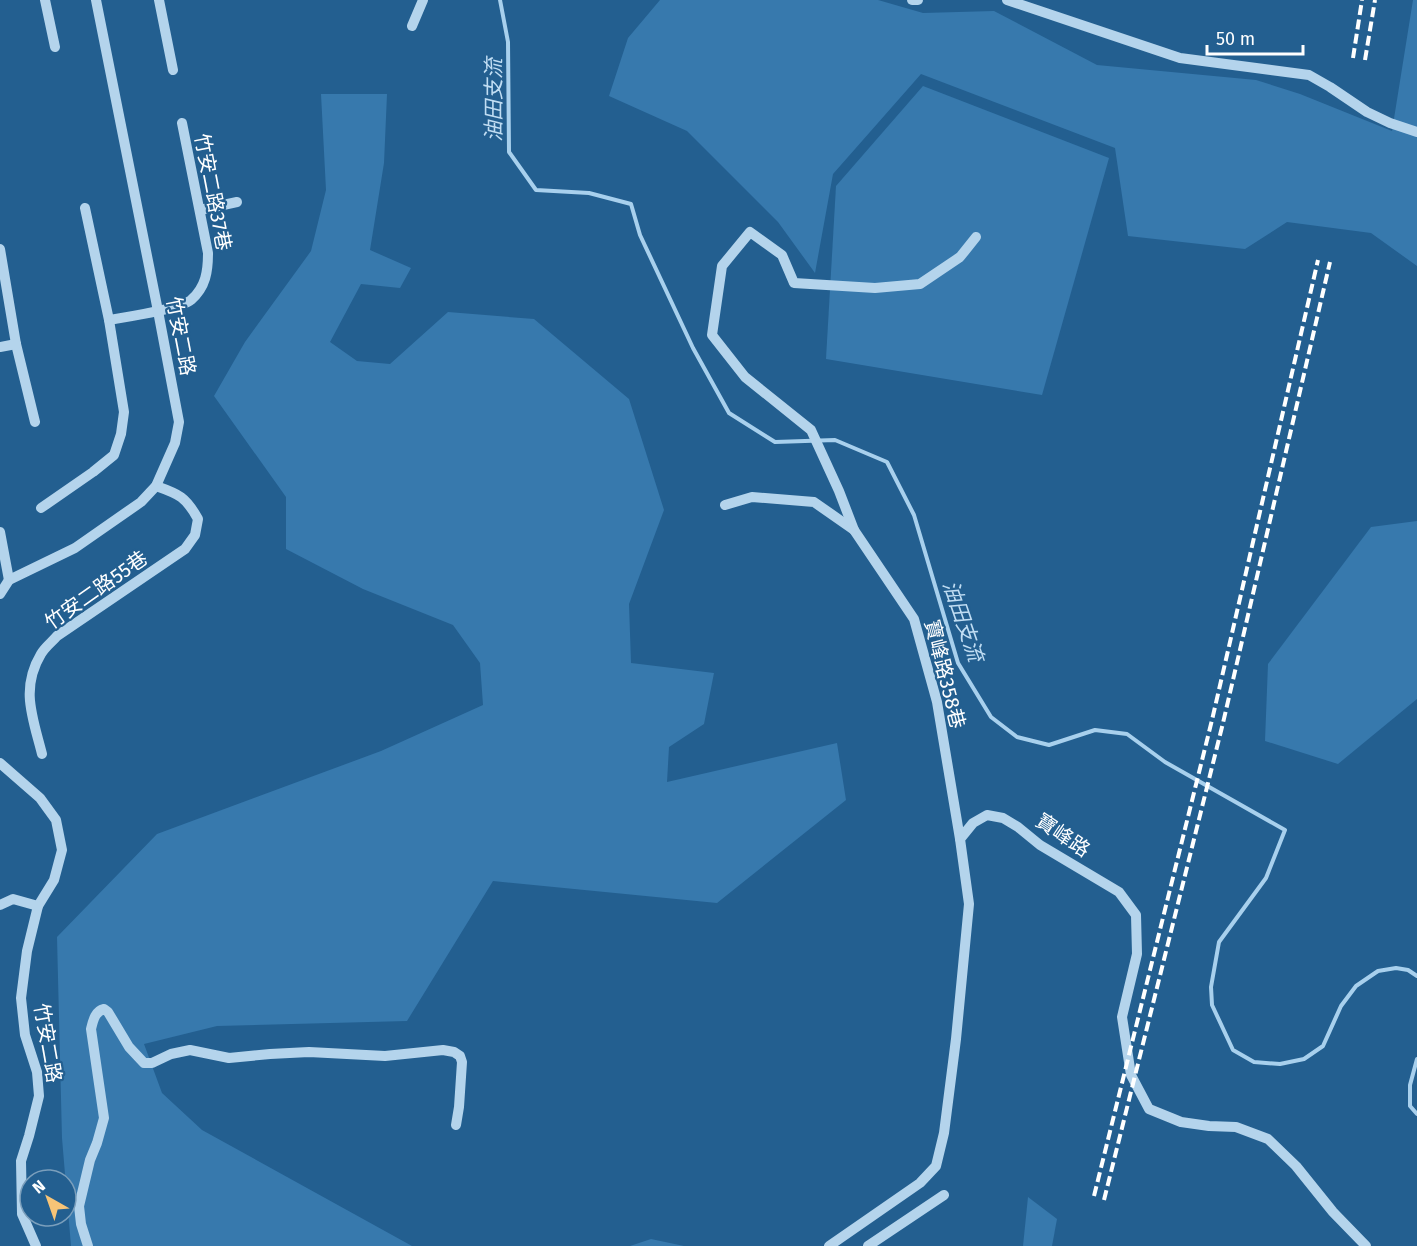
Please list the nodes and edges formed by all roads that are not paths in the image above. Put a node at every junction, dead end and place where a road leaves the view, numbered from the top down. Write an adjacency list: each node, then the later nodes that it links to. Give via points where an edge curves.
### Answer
1 (45, 0): 9 (street)
2 (96, 0): 18 (street, 竹安二路)
3 (159, 0): 10 (street)
4 (423, 0): 8 (street)
5 (912, 0): 6 (street)
6 (918, 0)
7 (1007, 0): 12 (street, via 1180,58 1309,75 1367,112)
8 (412, 26)
9 (55, 47)
10 (173, 70)
11 (182, 123): 15 (street, 竹安二路37巷)
12 (1417, 132)
13 (237, 202): 15 (street)
14 (85, 208): 19 (street)
15 (200, 210): 18 (street, 竹安二路37巷, via 208,253 202,287 190,301)
16 (976, 237): 26 (street, via 960,258 920,284 874,288 794,283 782,255 750,232 722,266 712,334 745,376 811,430)
17 (0, 249): 20 (street)
18 (158, 311): 19 (street, 竹安二路37巷); 23 (street, 竹安二路, via 179,422 176,443)
19 (109, 320): 25 (street, via 124,412 114,455)
20 (16, 344): 21 (street); 22 (street)
21 (0, 347)
22 (35, 422)
23 (156, 486): 28 (street, 竹安二路, via 141,502 75,548); 30 (street, 竹安二路55巷, via 177,493 190,504 198,519 195,535 185,549 57,636 42,653 29,692)
24 (725, 506): 26 (street, 寶峰路358巷, via 752,497 814,502)
25 (41, 508)
26 (854, 530): 32 (street, 寶峰路358巷, via 914,619 937,702)
27 (0, 532): 28 (street)
28 (9, 580): 29 (street)
29 (0, 594)
30 (42, 754)
31 (0, 763): 34 (street, 竹安二路, via 40,798 56,820 62,850 54,880)
32 (960, 839): 39 (street, via 969,904 956,1039 936,1166 920,1183); 41 (street, 寶峰路, via 987,814 1003,818 1119,892 1136,915 1137,954 1122,1017 1131,1075 1149,1109 1181,1122 1236,1127 1268,1139)
33 (0, 905): 34 (street, via 13,899)
34 (38, 906): 37 (street, 竹安二路, via 21,998 39,1096 21,1161 22,1215)
35 (456, 1125): 38 (street, via 462,1062 454,1052 385,1056 309,1052 229,1058 190,1050 144,1063 129,1047 108,1012 100,1010 91,1029 104,1118 79,1206)
36 (944, 1196): 40 (street)
37 (36, 1246)
38 (88, 1246)
39 (829, 1246)
40 (868, 1246)
41 (1366, 1246)

